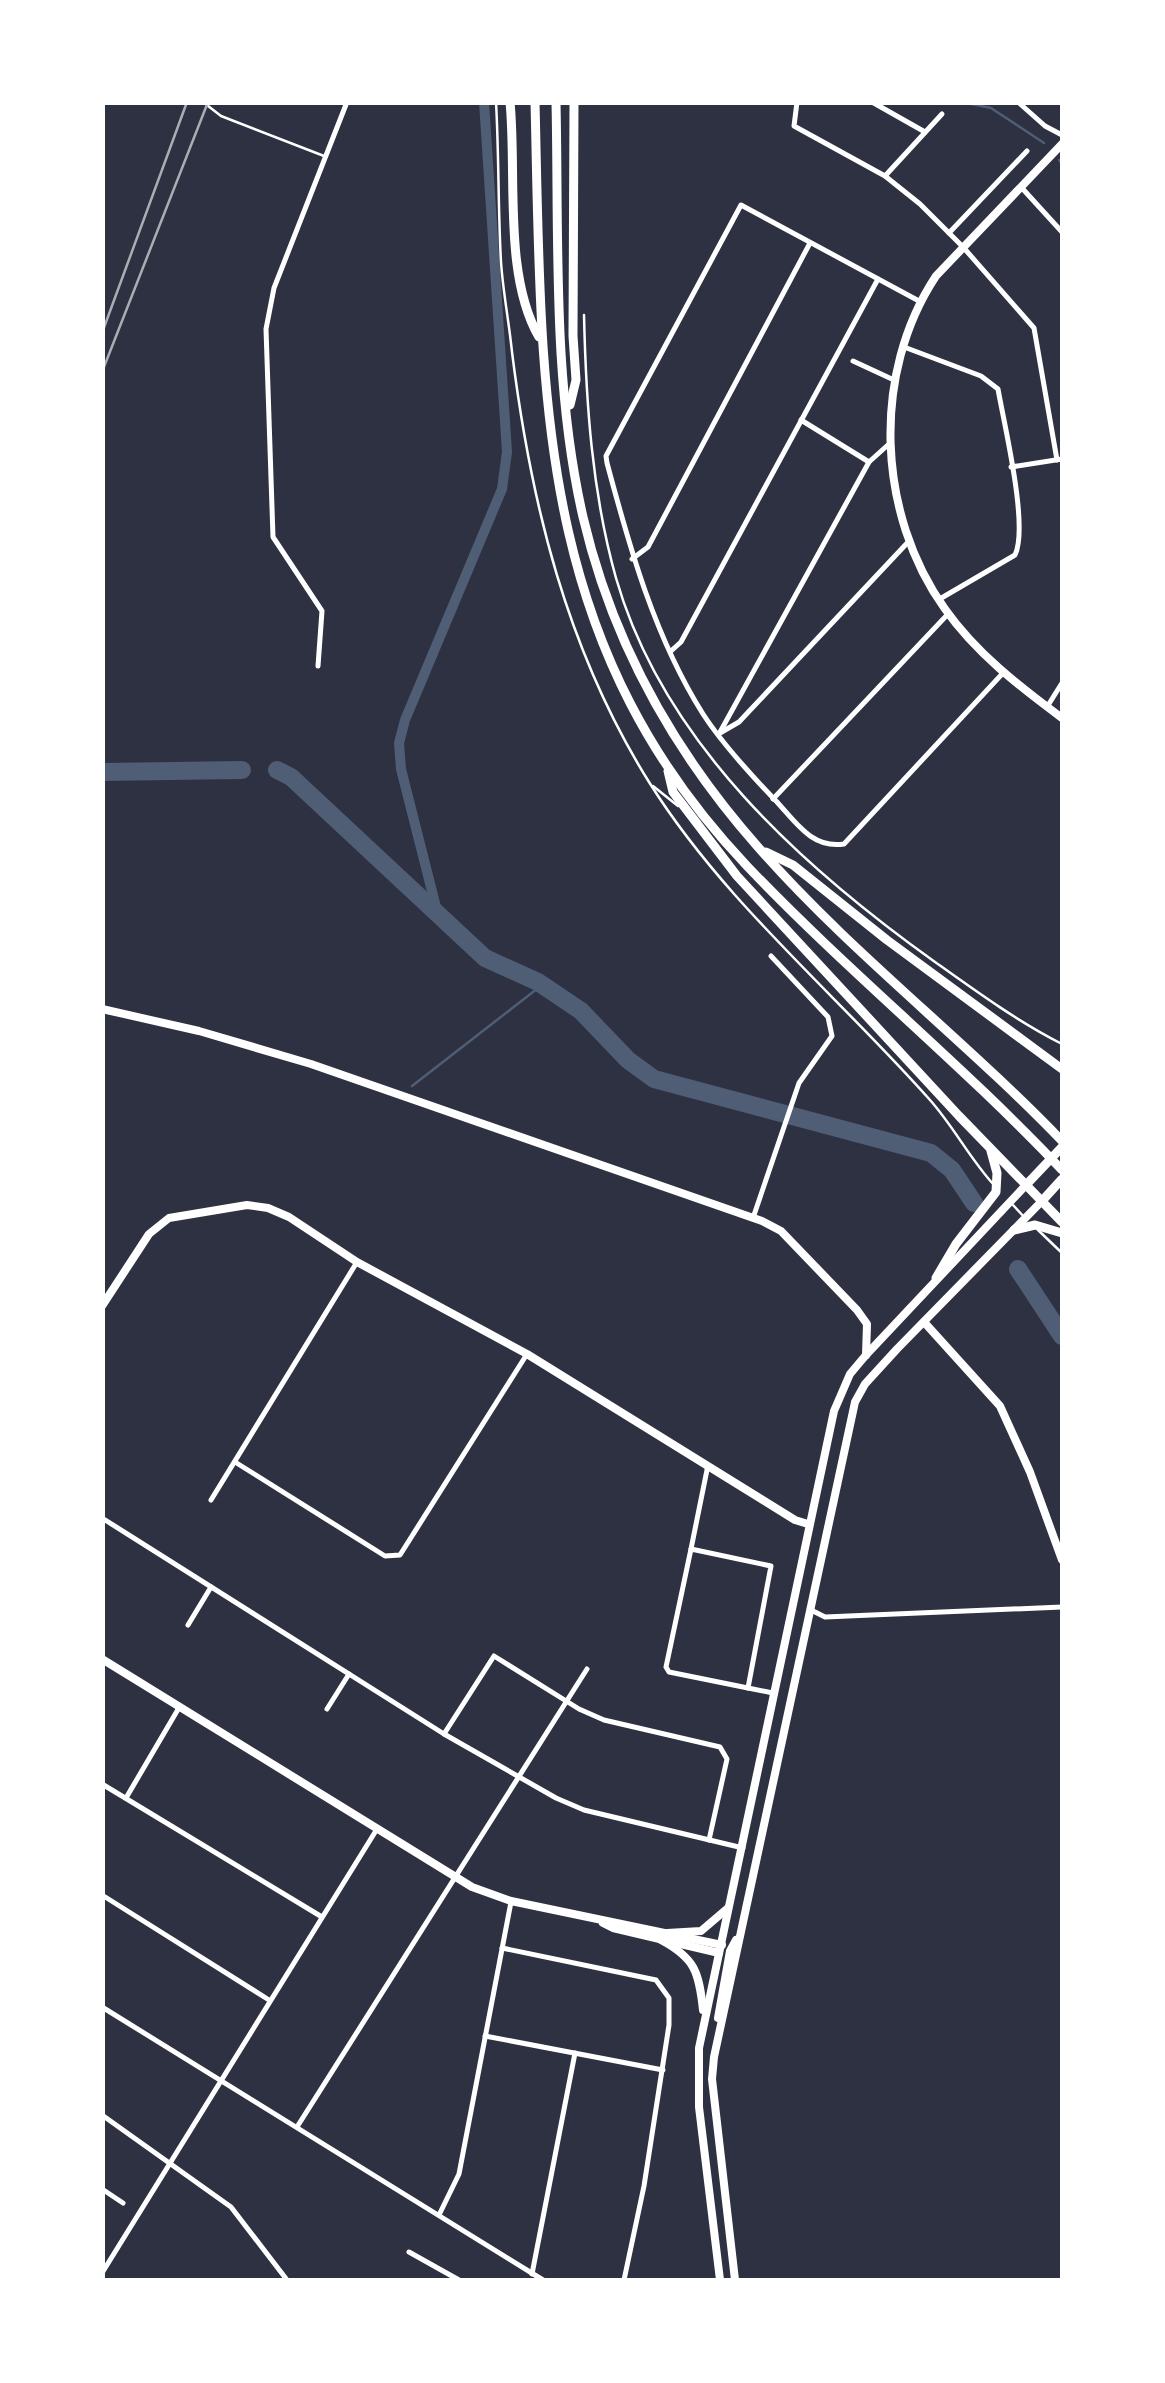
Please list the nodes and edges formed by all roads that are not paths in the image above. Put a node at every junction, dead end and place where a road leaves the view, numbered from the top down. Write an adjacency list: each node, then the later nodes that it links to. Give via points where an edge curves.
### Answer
1 (203, 102): 16 (lane, via 221,116)
2 (347, 102): 16 (street)
3 (496, 102): 48 (lane, via 502,263 519,405 546,544 582,653)
4 (510, 102): 26 (main road, via 525,313)
5 (535, 102): 26 (main road)
6 (556, 102): 30 (main road)
7 (574, 102): 30 (main road, via 576,380)
8 (797, 102): 17 (street, via 794,126)
9 (872, 102): 12 (street)
10 (1018, 102): 13 (street)
11 (942, 114): 12 (street)
12 (925, 132): 17 (street)
13 (1062, 135)
14 (1062, 144): 18 (street)
15 (1027, 151): 19 (street)
16 (326, 156): 41 (street, via 273,289 266,329 273,537 322,611)
17 (885, 176): 19 (street)
18 (1020, 186): 20 (street); 22 (street)
19 (949, 232): 22 (street)
20 (1062, 232)
21 (810, 242): 23 (street); 37 (street, via 648,547); 37 (street, via 741,205 606,456)
22 (963, 247): 24 (street); 33 (street, via 1034,328)
23 (878, 279): 24 (street); 31 (street)
24 (919, 301): 27 (street)
25 (584, 315): 54 (lane, via 591,446 617,581 646,651 699,741 844,894 1016,1020)
26 (540, 340): 47 (main road, via 558,494 574,563 608,655)
27 (904, 347): 29 (street); 35 (street, via 998,388)
28 (852, 362): 29 (street)
29 (894, 380): 32 (street)
30 (567, 417): 51 (main road, via 583,515 625,646 674,738)
31 (802, 420): 34 (street); 40 (street)
32 (889, 444): 34 (street); 36 (street)
33 (1060, 459): 35 (street)
34 (870, 462): 46 (street)
35 (1011, 467): 38 (street, via 1021,542 1015,555)
36 (910, 540): 38 (street); 46 (street, via 739,722)
37 (632, 559): 40 (street)
38 (938, 600): 39 (street)
39 (948, 614): 42 (street); 49 (street)
40 (671, 651): 46 (street)
41 (318, 666)
42 (1002, 673): 44 (street); 49 (street, via 844,844 816,840)
43 (1062, 683): 44 (street)
44 (1048, 707): 45 (street)
45 (1062, 718)
46 (718, 734): 49 (street)
47 (668, 766): 50 (main road, via 673,792); 58 (main road, via 747,865)
48 (650, 784): 50 (lane); 66 (lane, via 742,901 933,1103 991,1182)
49 (774, 799)
50 (688, 813): 57 (main road, via 784,928)
51 (759, 849): 55 (main road, via 793,864); 56 (main road)
52 (771, 956): 62 (street, via 828,1017 832,1036 795,1092)
53 (102, 1009): 62 (street, via 311,1064)
54 (1062, 1044)
55 (1062, 1067)
56 (1062, 1144): 60 (main road)
57 (990, 1148): 60 (main road); 68 (main road, via 996,1192)
58 (1062, 1170)
59 (1062, 1179): 61 (main road)
60 (1026, 1184): 61 (main road); 68 (street)
61 (1042, 1201): 63 (main road); 64 (street)
62 (753, 1218): 72 (street, via 781,1231 857,1310 867,1324)
63 (1062, 1222)
64 (1014, 1230): 65 (main road, via 1035,1225); 70 (street)
65 (1062, 1233)
66 (1062, 1253)
67 (357, 1262): 69 (street, via 268,1208 179,1215 149,1234); 71 (street); 73 (street)
68 (936, 1278): 72 (street)
69 (102, 1306)
70 (924, 1322): 79 (street, via 1000,1406); 82 (street, via 855,1402)
71 (527, 1354): 73 (street, via 400,1554 385,1556); 74 (street)
72 (866, 1355): 77 (street, via 834,1411)
73 (234, 1462): 75 (street)
74 (708, 1465): 77 (street); 78 (street)
75 (211, 1500)
76 (102, 1518): 80 (street)
77 (808, 1524): 88 (street)
78 (690, 1548): 87 (street, via 666,1666 669,1672); 87 (street, via 772,1566)
79 (1062, 1560)
80 (212, 1587): 83 (street); 86 (street)
81 (1062, 1607): 82 (street, via 825,1617)
82 (808, 1609): 103 (street)
83 (188, 1625)
84 (102, 1659): 90 (street)
85 (586, 1671): 89 (street)
86 (349, 1674): 91 (street); 92 (street)
87 (748, 1688): 88 (street)
88 (773, 1693): 98 (street)
89 (567, 1701): 92 (street, via 494,1656); 93 (street); 97 (street, via 604,1720 720,1747 727,1759)
90 (180, 1706): 95 (street); 96 (street)
91 (327, 1709)
92 (444, 1734): 93 (street)
93 (518, 1778): 97 (street, via 584,1810); 99 (street)
94 (102, 1784): 95 (street)
95 (126, 1798): 104 (street)
96 (377, 1829): 99 (street); 104 (street)
97 (710, 1840): 98 (street)
98 (743, 1848): 102 (street)
99 (455, 1878): 101 (street); 117 (street)
100 (102, 1895): 108 (street)
101 (511, 1901): 105 (street); 106 (street)
102 (731, 1904): 105 (street, via 701,1931); 107 (street)
103 (745, 1912): 107 (street); 111 (street)
104 (322, 1917): 108 (street)
105 (664, 1936): 107 (street); 110 (street, via 691,1962)
106 (502, 1948): 112 (street); 114 (street, via 656,1980 669,1998)
107 (724, 1950): 110 (street); 111 (street)
108 (270, 2000): 115 (street)
109 (102, 2007): 115 (street)
110 (704, 2020): 129 (street, via 698,2107)
111 (718, 2028): 130 (street, via 712,2079)
112 (485, 2036): 113 (street); 121 (street, via 458,2174)
113 (575, 2053): 114 (street); 124 (street)
114 (663, 2070): 128 (street)
115 (220, 2081): 117 (street); 118 (street)
116 (102, 2114): 118 (street)
117 (297, 2127): 121 (street)
118 (170, 2162): 123 (street); 125 (street, via 232,2207)
119 (102, 2189): 120 (street)
120 (123, 2203)
121 (439, 2215): 124 (street)
122 (409, 2252): 126 (street)
123 (102, 2272)
124 (532, 2274): 127 (street)
125 (287, 2280)
126 (459, 2280)
127 (542, 2280)
128 (624, 2280)
129 (720, 2280)
130 (735, 2280)

